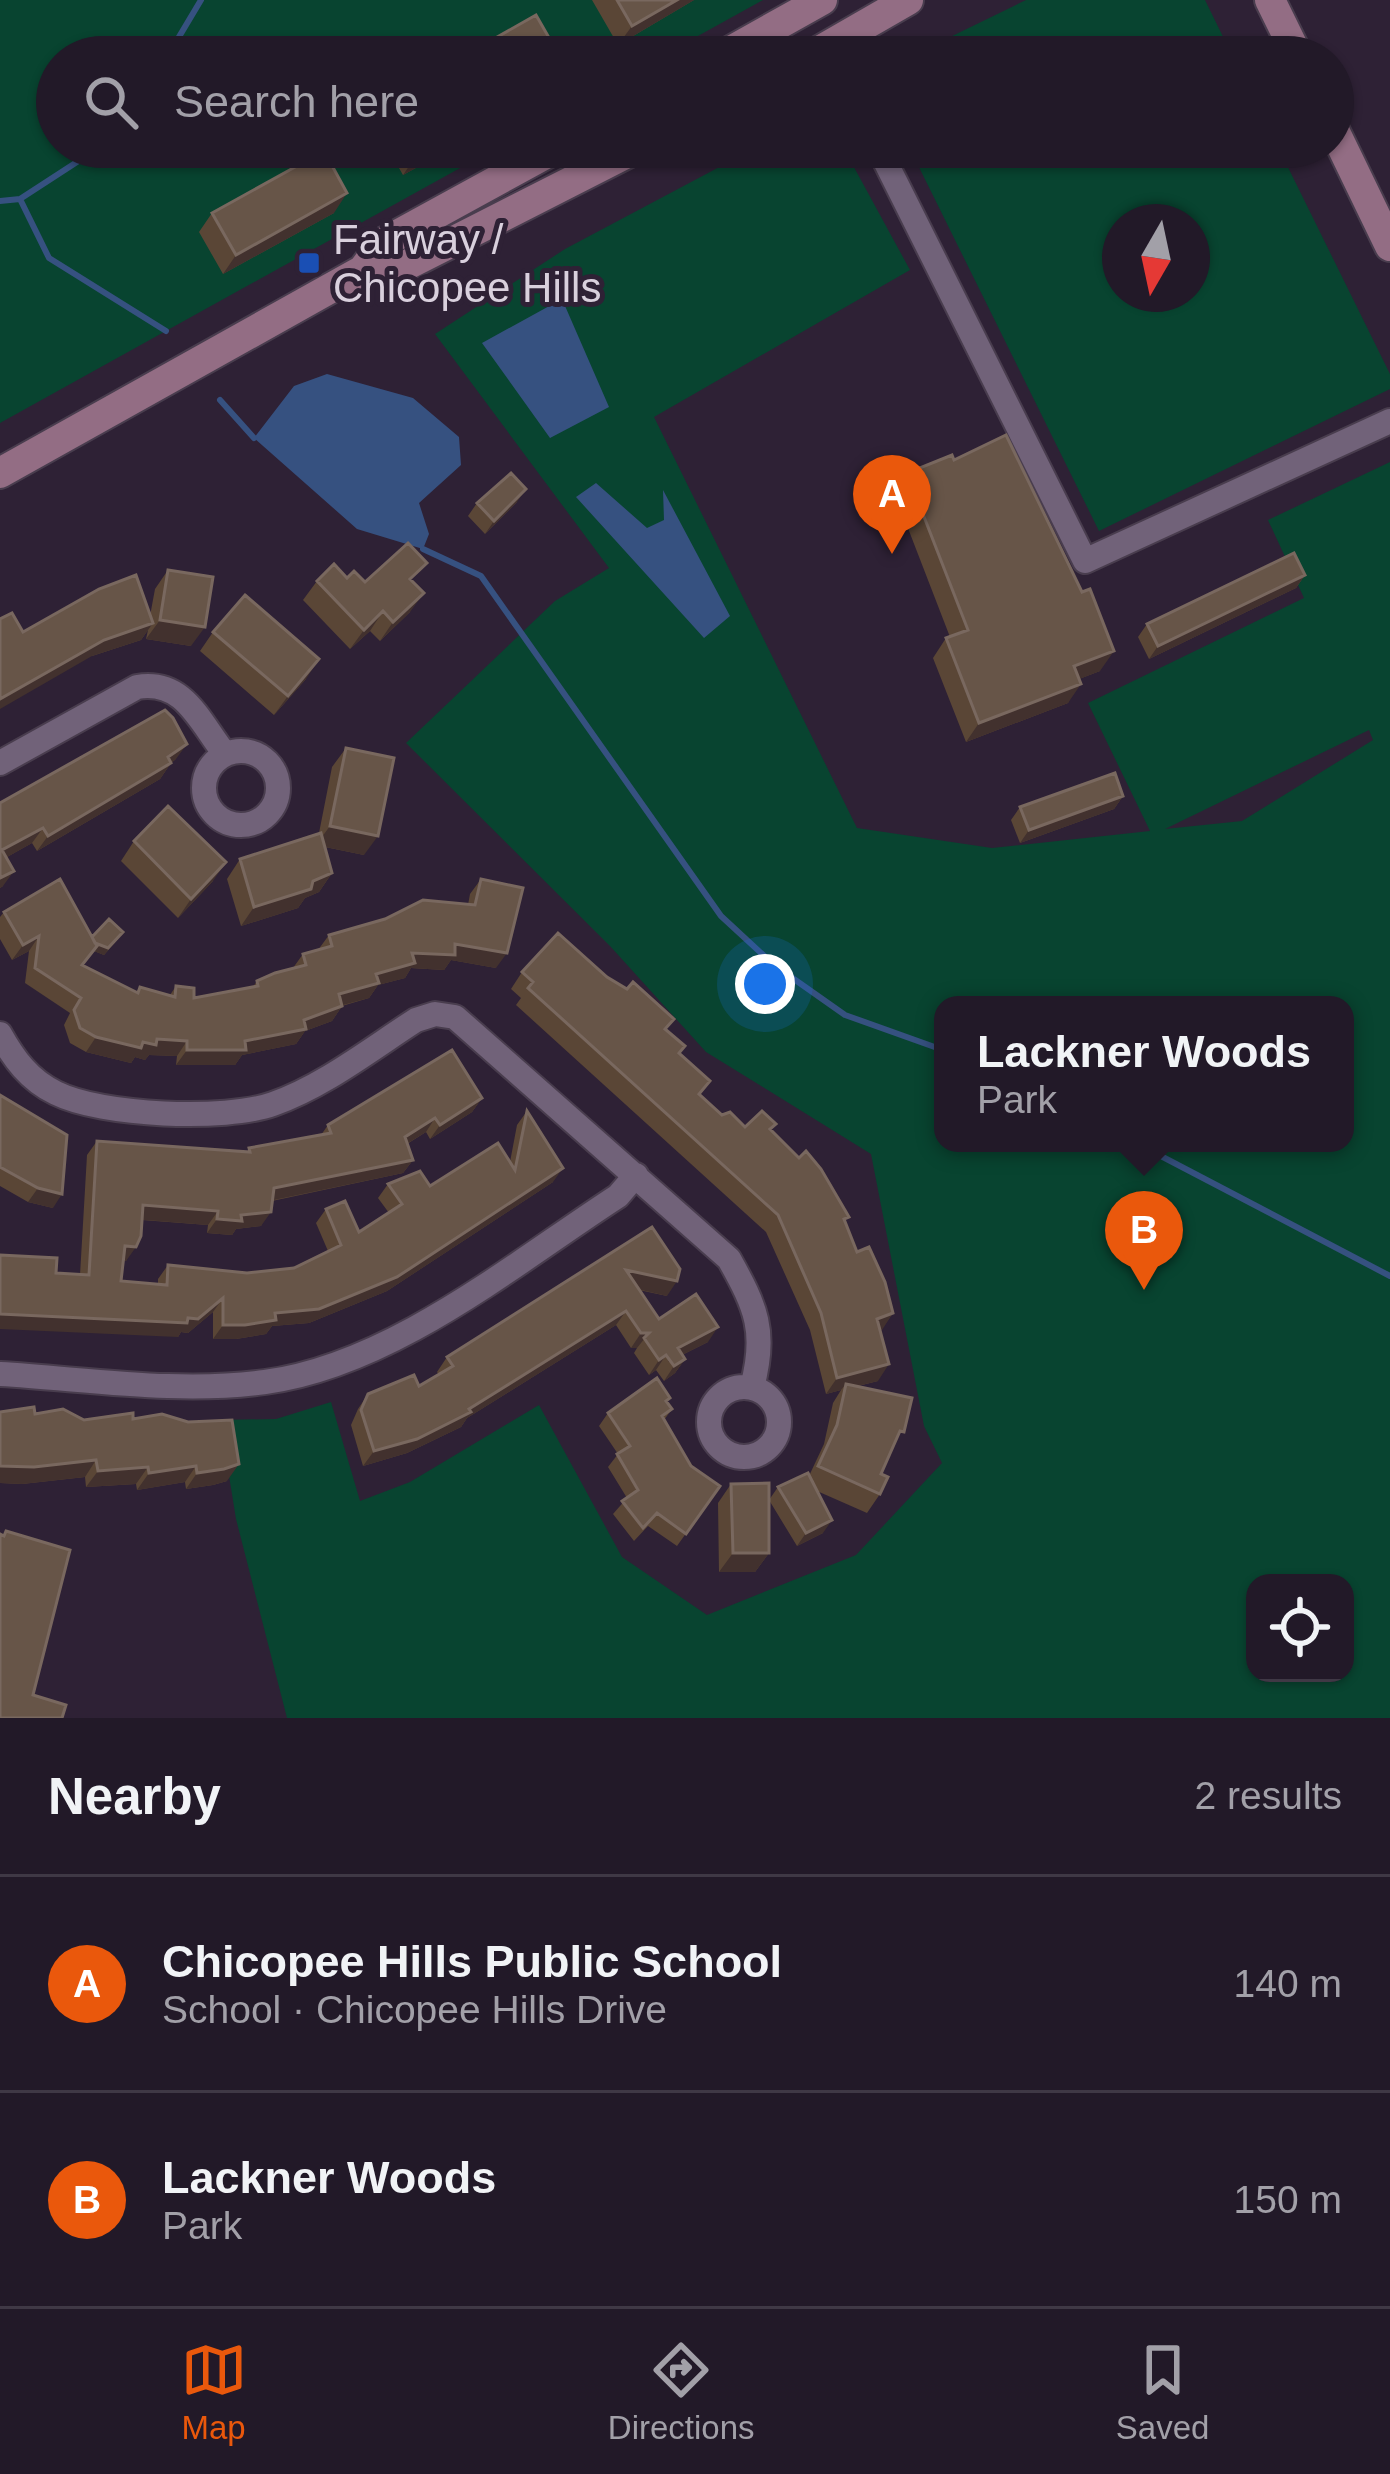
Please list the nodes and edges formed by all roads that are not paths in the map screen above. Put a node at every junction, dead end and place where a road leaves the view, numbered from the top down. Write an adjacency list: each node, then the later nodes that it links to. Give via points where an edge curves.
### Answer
1 (822, 0): 4 (main road)
2 (908, 0): 5 (main road)
3 (1270, 0): 6 (main road)
4 (758, 36)
5 (852, 36)
6 (1288, 36)
7 (520, 168): 12 (main road, via 383,243)
8 (598, 168): 12 (main road, via 401,268)
9 (888, 168): 13 (street, via 1085,561)
10 (1352, 168): 11 (main road)
11 (1390, 247)
12 (363, 270): 14 (main road)
13 (1390, 421)
14 (0, 472)
15 (225, 754): 16 (street, via 188,703 159,683 136,687)
16 (0, 763)
17 (0, 1034): 18 (street, via 37,1082 72,1100 227,1114 278,1103 416,1020 455,1017)
18 (636, 1175): 19 (street, via 618,1196 393,1341 332,1367 218,1385); 20 (street, via 729,1259 753,1302 762,1349)
19 (0, 1374)
20 (752, 1387)

